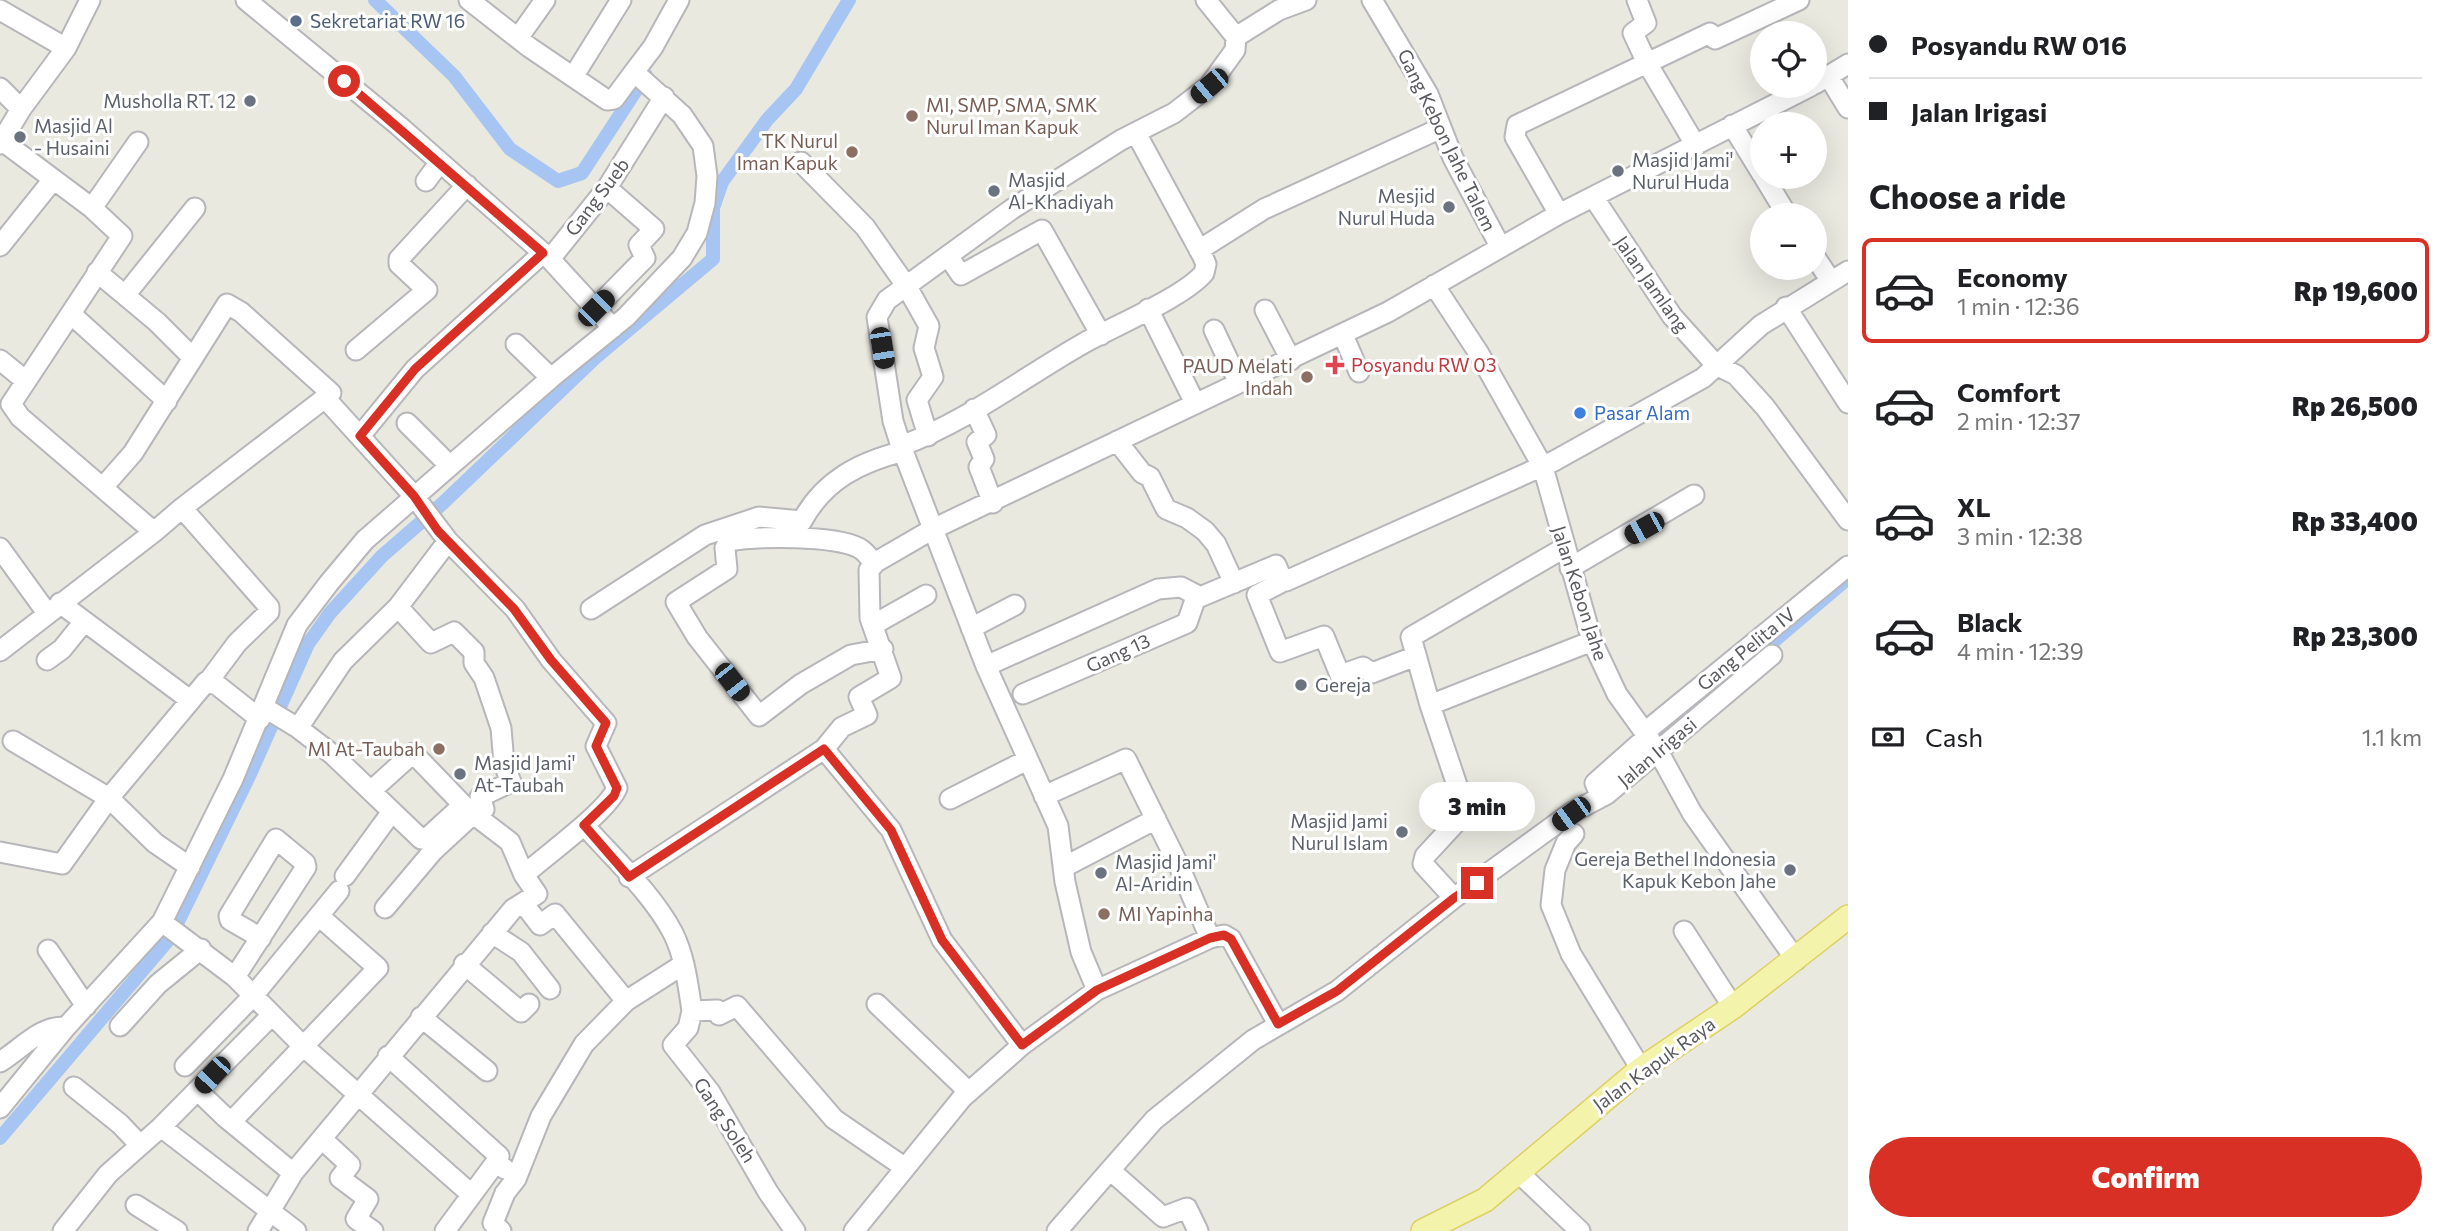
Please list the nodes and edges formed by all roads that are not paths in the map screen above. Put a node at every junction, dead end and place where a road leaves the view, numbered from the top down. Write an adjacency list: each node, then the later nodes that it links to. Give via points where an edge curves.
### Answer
1 (20, 0): 13 (street)
2 (90, 0): 16 (street)
3 (246, 0): 34 (street)
4 (469, 0): 15 (street)
5 (545, 0): 15 (street)
6 (621, 0): 19 (street)
7 (679, 0): 21 (street, via 653,47)
8 (1206, 0): 14 (street)
9 (1306, 0): 14 (street, via 1279,10)
10 (1372, 0): 28 (street, Gang Kebon Jahe Talem, via 1428,94)
11 (1637, 0): 17 (street, via 1646,23 1633,32)
12 (1800, 0): 17 (street, via 1715,39 1710,33)
13 (4, 13): 16 (street)
14 (1236, 37): 29 (street, via 1235,50 1209,86 1174,113)
15 (518, 38): 19 (street)
16 (66, 48): 25 (street)
17 (1647, 63): 32 (street); 43 (street, via 1516,128 1516,137)
18 (1848, 64): 20 (street)
19 (573, 77): 21 (street, via 611,100)
20 (1827, 77)
21 (646, 82): 39 (street, Gang Sueb); 50 (street, via 682,115 703,146 708,176 697,233)
22 (0, 88): 25 (street)
23 (1827, 90): 26 (street)
24 (1786, 98): 27 (street)
25 (21, 108): 30 (street)
26 (1848, 108)
27 (1732, 125): 32 (street); 33 (street)
28 (1441, 128): 46 (street, Gang Kebon Jahe Talem); 47 (street, via 1264,209)
29 (1136, 133): 47 (street); 49 (street, via 1012,209)
30 (0, 142): 36 (street)
31 (138, 142): 41 (street)
32 (1696, 146): 40 (street)
33 (1750, 154)
34 (440, 162): 37 (street); 38 (street)
35 (801, 162): 56 (street, via 865,227)
36 (52, 181): 41 (street); 45 (street)
37 (426, 181)
38 (467, 185): 48 (street); 68 (street, via 399,259 426,290)
39 (607, 188): 44 (street, via 653,225); 48 (street, Gang Sueb)
40 (1594, 198): 43 (street); 72 (street, Jalan Jamlang, via 1672,316)
41 (92, 208): 52 (street, via 122,236)
42 (195, 208): 57 (street)
43 (1559, 214): 46 (street)
44 (642, 242): 50 (street); 59 (street, via 639,246 645,258)
45 (0, 246)
46 (1500, 246): 55 (street)
47 (1199, 250): 60 (street, via 1206,269 1200,278)
48 (547, 256): 59 (street); 83 (street, Gang Sueb, via 415,369)
49 (948, 256): 56 (street); 65 (street, via 961,275 1042,230)
50 (672, 269): 63 (street)
51 (1848, 271): 54 (street)
52 (97, 272): 57 (street); 62 (street)
53 (1827, 276): 54 (street)
54 (1830, 281): 58 (street)
55 (1434, 285): 66 (street); 88 (street, Jalan Kebon Jahe, via 1478,352)
56 (907, 287): 84 (street, via 930,330 924,348 933,377 917,400); 86 (street, via 887,300 877,317 893,421)
57 (126, 294): 69 (street)
58 (1786, 307): 72 (street); 80 (street)
59 (596, 308): 63 (street)
60 (1148, 309): 65 (street); 79 (street)
61 (1265, 310): 71 (street)
62 (71, 314): 75 (street); 78 (street)
63 (613, 328): 74 (street)
64 (1214, 330): 76 (street)
65 (1101, 335): 81 (street)
66 (1343, 335): 71 (street); 73 (street)
67 (516, 344): 74 (street)
68 (356, 350)
69 (193, 358): 77 (street, via 227,303); 78 (street)
70 (0, 360): 75 (street)
71 (1291, 360): 76 (street)
72 (1716, 365): 88 (street, via 1703,378); 94 (street, Jalan Jamlang, via 1736,375 1765,407)
73 (1359, 372)
74 (551, 378): 87 (street)
75 (26, 381): 89 (street, via 10,404)
76 (1239, 383): 79 (street)
77 (331, 393)
78 (167, 401): 89 (street, via 133,453)
79 (1195, 402): 85 (street)
80 (1848, 403)
81 (974, 409): 84 (street); 92 (street, via 986,435 977,442 984,459 979,467)
82 (407, 423): 87 (street)
83 (360, 436): 91 (street); 93 (street, via 325,398)
84 (928, 436): 86 (street)
85 (1117, 441): 92 (street); 104 (street, via 1150,477 1166,509 1187,518 1216,544)
86 (902, 449): 95 (street); 110 (street, via 848,470 812,504 802,521 759,517 705,535)
87 (449, 466): 91 (street)
88 (1542, 467): 99 (street, Jalan Kebon Jahe); 103 (street)
89 (104, 486): 96 (street)
90 (1694, 495): 102 (street)
91 (417, 501): 97 (street); 125 (street, via 365,540 297,625)
92 (993, 503): 95 (street)
93 (182, 508): 96 (street); 121 (street, via 270,609)
94 (1848, 520)
95 (933, 529): 100 (street); 113 (street)
96 (154, 532): 109 (street)
97 (443, 536): 108 (street); 138 (street, via 514,609 606,723 596,746 617,788)
98 (0, 548): 109 (street)
99 (1564, 548): 102 (street, Jalan Kebon Jahe); 118 (street, via 1415,632 1411,637)
100 (874, 564): 112 (street, via 868,585); 115 (street, via 858,548 817,540 729,541 727,569 676,602 697,637 759,716 851,655)
101 (1848, 566): 128 (street, Gang Pelita IV)
102 (1570, 568): 114 (street, Jalan Kebon Jahe)
103 (1283, 581): 104 (street, via 1275,565); 118 (street, via 1257,595 1280,652 1324,636 1340,675 1363,667 1372,673)
104 (1234, 583): 106 (street)
105 (926, 595): 112 (street)
106 (1196, 597): 120 (street, via 1181,587 1158,589); 122 (street, Gang 13, via 1187,623)
107 (1015, 605): 113 (street)
108 (398, 607): 126 (street, via 343,661); 135 (street, via 431,643 454,632 474,652 474,663 484,678 511,782 480,797 484,809)
109 (53, 608): 111 (street); 116 (street)
110 (591, 609)
111 (83, 624): 119 (street); 123 (street)
112 (873, 625): 115 (street)
113 (971, 628): 120 (street)
114 (1592, 641): 124 (street); 128 (street, Jalan Kebon Jahe, via 1617,694)
115 (883, 649): 129 (street, via 891,678 859,697 867,715 842,727)
116 (0, 651)
117 (1772, 655): 128 (street, Jalan Irigasi)
118 (1416, 656): 124 (street)
119 (47, 660)
120 (986, 666): 130 (street)
121 (208, 682): 123 (street); 125 (street)
122 (1023, 694)
123 (190, 700): 133 (street)
124 (1430, 705): 145 (street, via 1460,794 1462,816 1424,856 1423,864)
125 (267, 714): 126 (street); 141 (street)
126 (296, 726): 131 (street)
127 (13, 741): 133 (street)
128 (1651, 741): 145 (street, Jalan Irigasi, via 1595,783 1607,794 1571,814); 157 (street, Jalan Kebon Jahe, via 1692,813)
129 (824, 749): 144 (street); 176 (street, via 891,830 942,940)
130 (1027, 760): 132 (street); 134 (street)
131 (372, 790): 135 (street, via 413,753); 136 (street)
132 (1044, 796): 137 (street, via 1124,759); 142 (street, via 1058,826)
133 (109, 798): 140 (street, via 62,864); 141 (street, via 155,843)
134 (950, 799)
135 (470, 812): 136 (street, via 426,839); 143 (street, via 510,842); 147 (street)
136 (391, 813): 148 (street)
137 (1156, 819): 142 (street); 153 (street)
138 (584, 825): 143 (street); 144 (street)
139 (1574, 834): 180 (street, via 1555,870 1551,905 1571,954)
140 (0, 852)
141 (190, 867): 150 (street)
142 (1063, 867): 162 (street, via 1081,951)
143 (524, 875): 146 (street, via 537,891)
144 (629, 877): 159 (street, via 674,934)
145 (1454, 898): 172 (street, Jalan Irigasi, via 1337,991)
146 (523, 903): 152 (street); 164 (street, via 540,925 555,914)
147 (385, 908)
148 (319, 916): 163 (street); 175 (street, via 378,968)
149 (1848, 916): 157 (main road, Jalan Kapuk Raya)
150 (166, 925): 155 (street); 167 (street)
151 (1684, 931): 168 (street)
152 (492, 933): 158 (street); 161 (street, via 521,952)
153 (1210, 938): 162 (street); 172 (street, via 1224,935 1231,939)
154 (261, 939): 154 (street, via 306,867 275,839 229,916); 160 (street)
155 (199, 947): 160 (street); 173 (street)
156 (48, 950): 167 (street)
157 (1796, 960): 168 (main road, Jalan Kapuk Raya)
158 (464, 964): 165 (street, via 521,1012); 171 (street)
159 (684, 964): 164 (street); 169 (street)
160 (236, 977): 163 (street)
161 (550, 989)
162 (1097, 990): 176 (street)
163 (253, 996): 170 (street); 179 (street)
164 (626, 1001): 196 (street, via 584,1044 541,1116)
165 (529, 1004)
166 (877, 1004): 184 (street)
167 (86, 1006): 174 (street)
168 (1733, 1007): 180 (main road, Jalan Kapuk Raya)
169 (692, 1011): 192 (street, via 717,1010 719,1016 737,1006 834,1119); 208 (street, Gang Soleh, via 688,1028 673,1045 710,1092)
170 (271, 1016): 175 (street); 183 (street)
171 (421, 1017): 177 (street); 181 (street)
172 (1278, 1024): 193 (street, Jalan Irigasi, via 1154,1120)
173 (120, 1026)
174 (66, 1027): 178 (street, via 44,1030); 186 (street)
175 (302, 1045): 185 (street); 187 (street)
176 (1022, 1045): 184 (street)
177 (388, 1056): 185 (street); 191 (street, via 499,1156)
178 (0, 1062)
179 (185, 1066)
180 (1642, 1069): 195 (main road, Jalan Kapuk Raya)
181 (487, 1071)
182 (74, 1087): 190 (street)
183 (198, 1091): 187 (street); 188 (street)
184 (969, 1092): 192 (street)
185 (358, 1095): 189 (street); 197 (street)
186 (0, 1108)
187 (231, 1122): 194 (street)
188 (161, 1127): 190 (street); 199 (street)
189 (321, 1139): 194 (street); 205 (street, via 350,1165 340,1178 368,1199 356,1219)
190 (140, 1144): 201 (street, via 108,1174)
191 (496, 1162): 196 (street); 197 (street)
192 (904, 1167): 200 (street)
193 (1110, 1170): 209 (street, Jalan Irigasi); 210 (street, via 1163,1217 1187,1208)
194 (293, 1172): 199 (street)
195 (1519, 1173): 211 (main road, Jalan Kapuk Raya, via 1485,1200); 212 (street)
196 (516, 1179): 207 (street, via 505,1192 493,1223)
197 (471, 1194): 206 (street)
198 (136, 1205): 202 (street)
199 (270, 1211): 203 (street); 204 (street)
200 (864, 1227)
201 (63, 1231)
202 (177, 1231)
203 (258, 1231)
204 (296, 1231)
205 (373, 1231)
206 (445, 1231)
207 (501, 1231)
208 (795, 1231)
209 (1057, 1231)
210 (1198, 1231)
211 (1423, 1231)
212 (1580, 1231)

